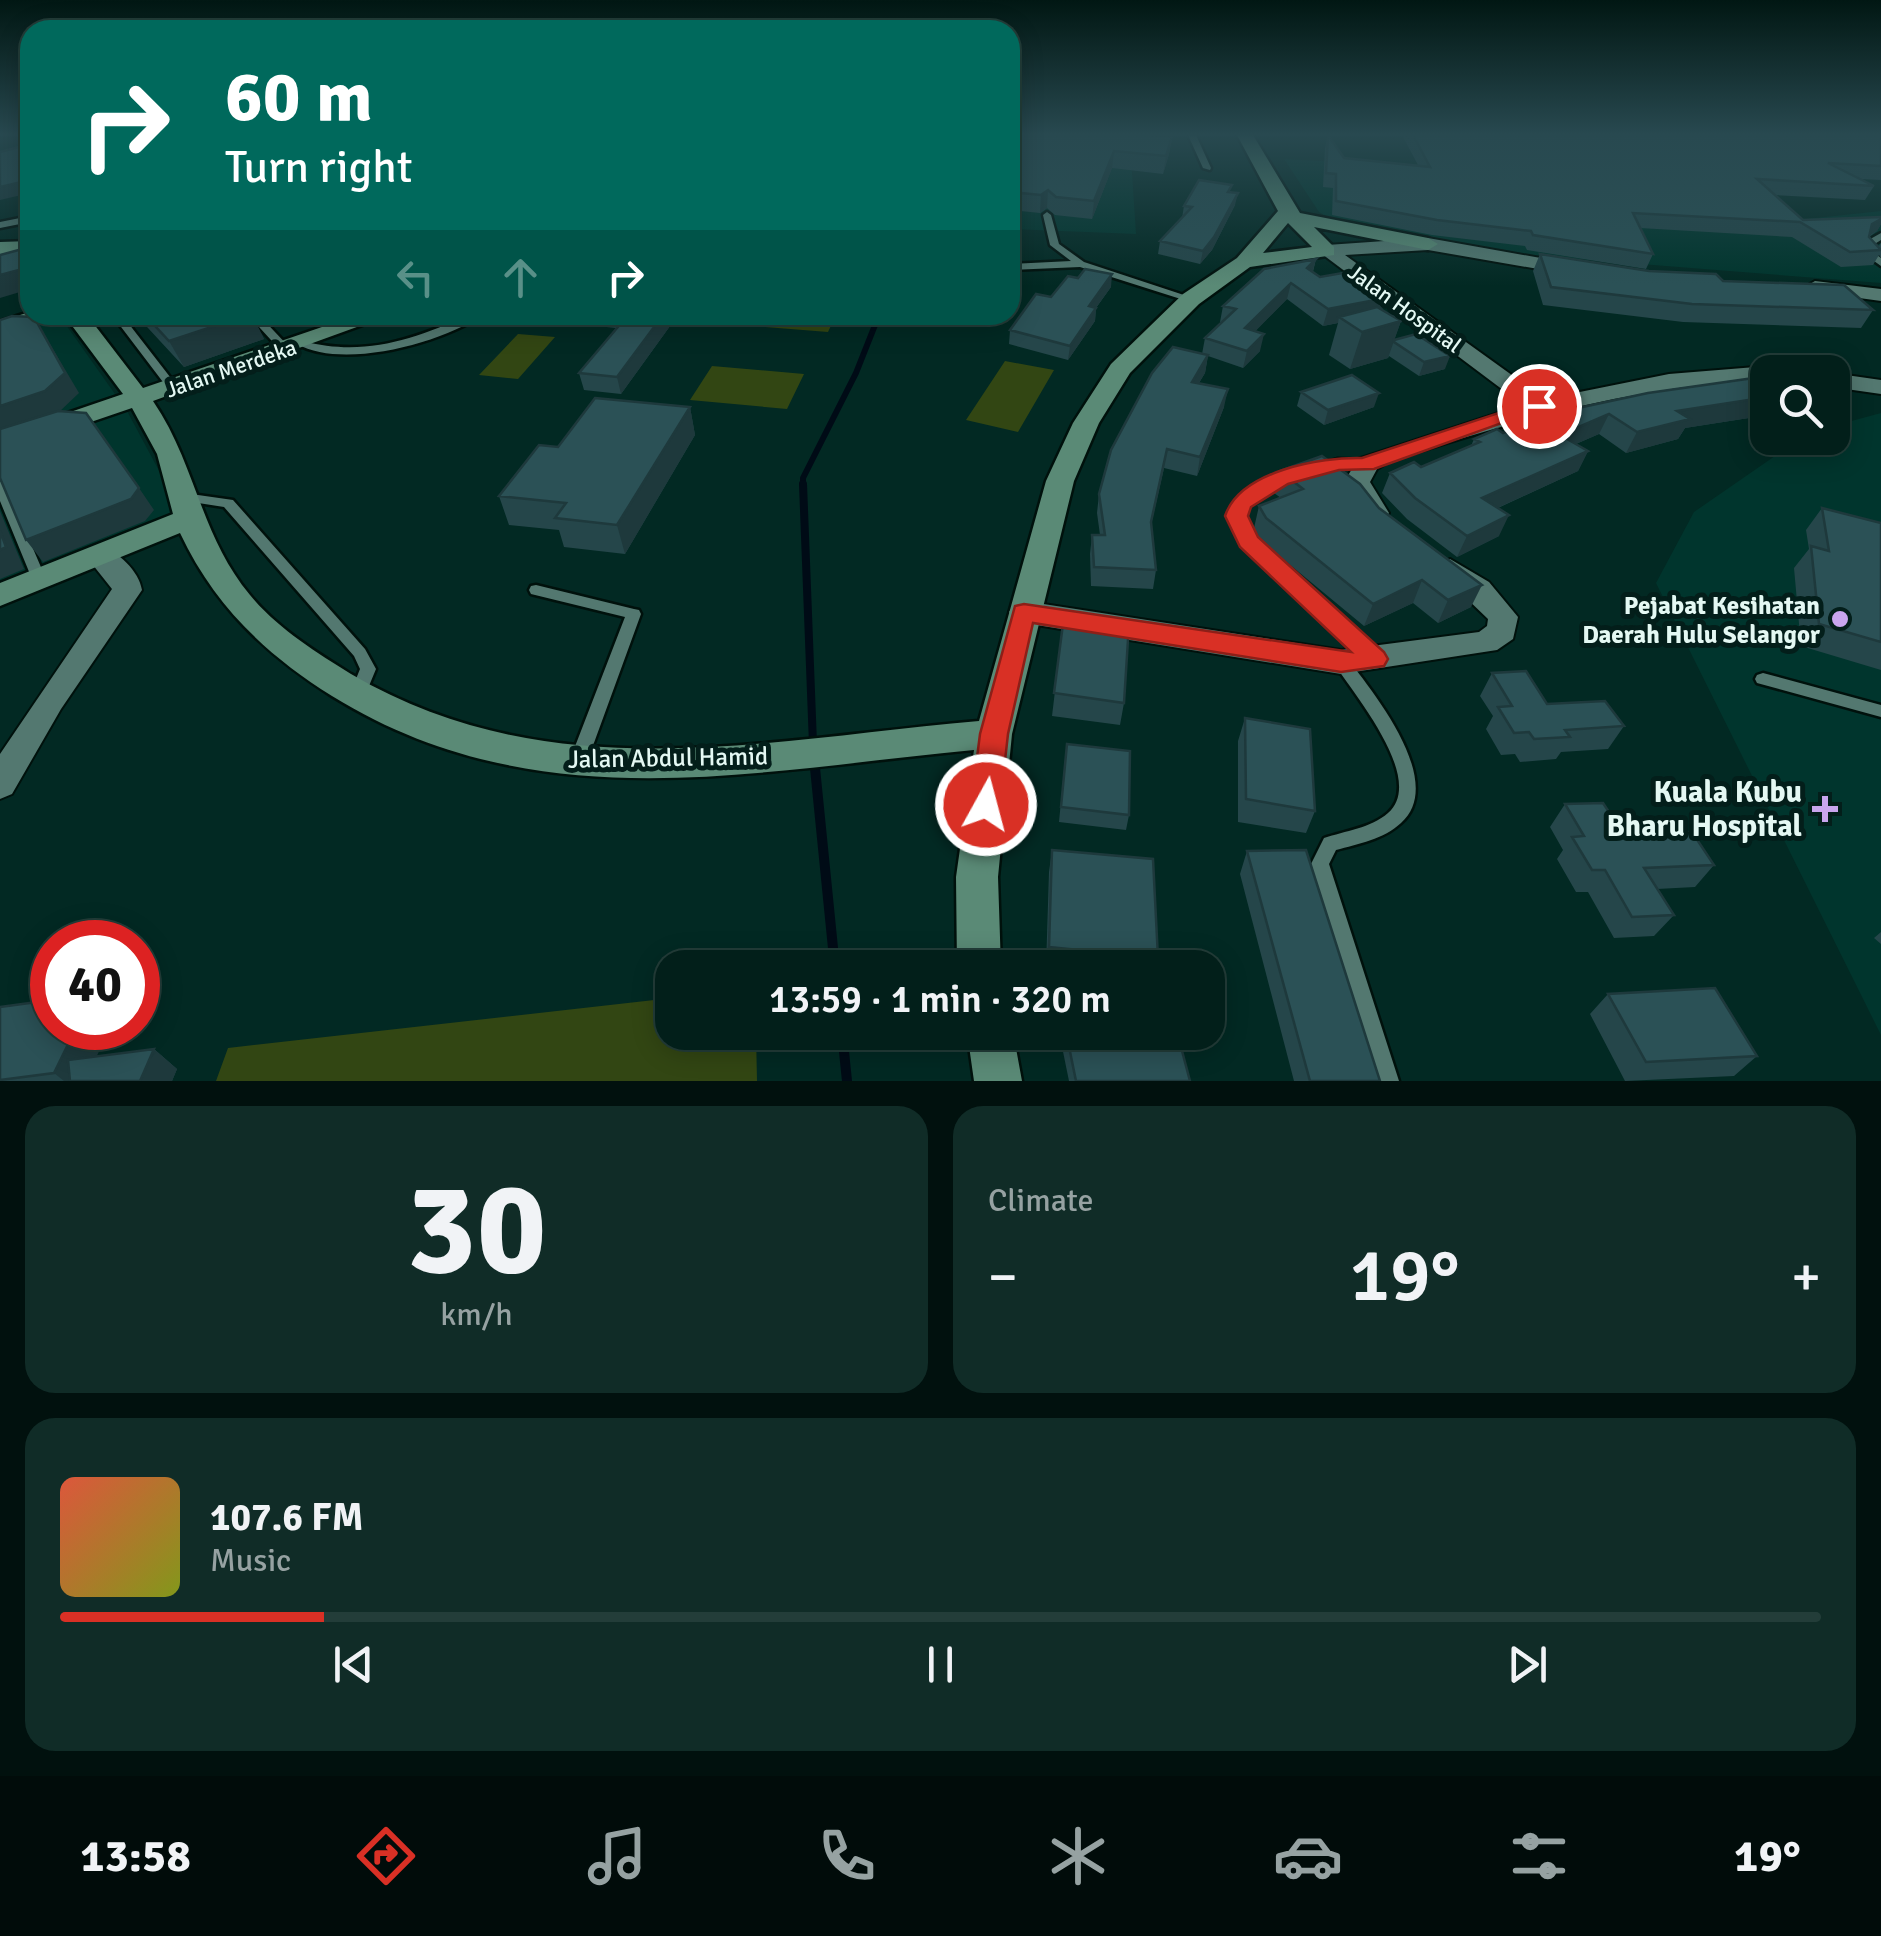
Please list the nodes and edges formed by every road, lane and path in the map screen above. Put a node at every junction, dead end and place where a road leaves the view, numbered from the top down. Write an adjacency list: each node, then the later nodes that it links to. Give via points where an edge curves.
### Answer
1 (1274, 185): 3 (street)
2 (1046, 215): 9 (lane, via 1055,245)
3 (1290, 215): 5 (street); 6 (street); 7 (street)
4 (1881, 236): 8 (lane, via 1868,244 1868,253)
5 (1428, 244): 6 (street); 11 (street)
6 (1327, 251): 7 (street); 26 (street, Jalan Hospital)
7 (1244, 262): 14 (street)
8 (1881, 263)
9 (1081, 264): 10 (lane); 14 (lane)
10 (1020, 267)
11 (1586, 271)
12 (1787, 285): 13 (street)
13 (1881, 295)
14 (1192, 299): 38 (street, via 1120,368 1086,423 1060,481)
15 (83, 325): 25 (street, Jalan Abdul Hamid)
16 (125, 325): 24 (lane)
17 (266, 325): 20 (lane)
18 (352, 325): 20 (street, Jalan Merdeka)
19 (447, 325): 20 (lane, via 360,353)
20 (294, 347): 24 (street, Jalan Merdeka)
21 (1750, 374): 26 (street, via 1687,378)
22 (1850, 383): 23 (street)
23 (1881, 387)
24 (173, 388): 25 (street, Jalan Merdeka)
25 (138, 400): 27 (street, Jalan Merdeka); 30 (street, Jalan Abdul Hamid, via 166,445)
26 (1539, 406): 28 (street)
27 (0, 445)
28 (1366, 464): 32 (street, via 1357,482 1361,495); 39 (lane, via 1280,479 1241,503 1236,516 1248,542)
29 (0, 485): 31 (lane)
30 (186, 508): 33 (street); 42 (street, Jalan Abdul Hamid, via 246,612); 42 (lane, via 228,503 368,669)
31 (4, 513): 35 (lane)
32 (1398, 532)
33 (99, 555): 35 (street); 46 (street, via 126,580 127,590)
34 (1430, 555): 39 (street, via 1479,589 1503,617 1502,630 1486,642)
35 (39, 579): 37 (street)
36 (536, 590): 45 (lane, via 634,614)
37 (0, 595)
38 (1024, 612): 40 (street); 44 (street)
39 (1375, 659): 40 (street)
40 (1341, 662): 50 (lane, via 1384,719 1407,780 1400,813 1382,827 1330,844 1320,864)
41 (1763, 679): 43 (lane)
42 (358, 695): 45 (street, Jalan Abdul Hamid, via 458,737)
43 (1881, 711)
44 (994, 734): 45 (street, Jalan Abdul Hamid, via 774,755); 47 (street, via 977,876)
45 (578, 763)
46 (0, 784)
47 (979, 950)
48 (993, 1050): 49 (street)
49 (998, 1081)
50 (1388, 1081)

